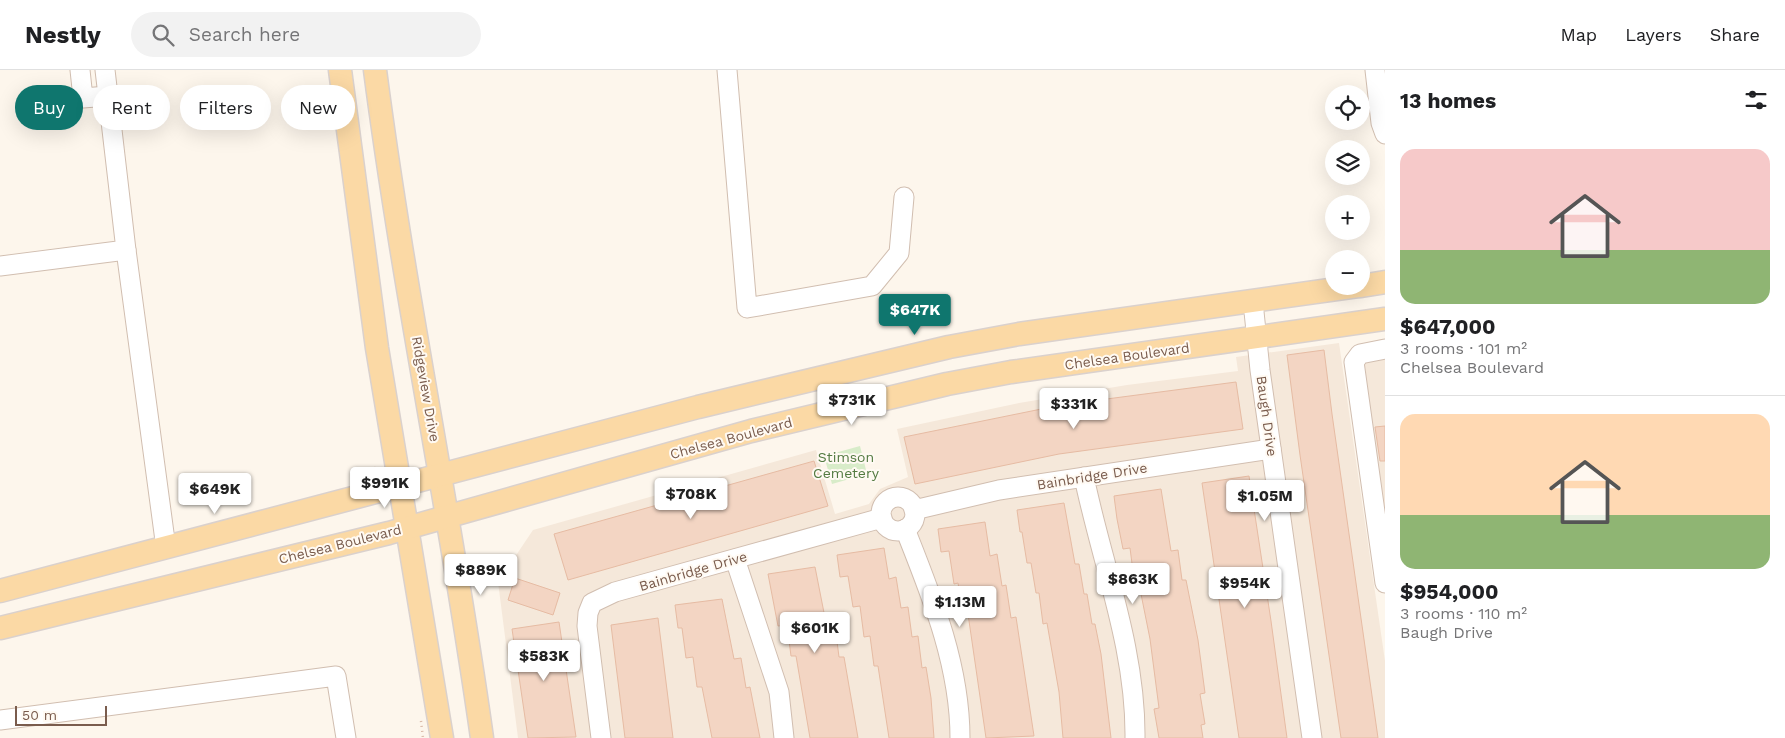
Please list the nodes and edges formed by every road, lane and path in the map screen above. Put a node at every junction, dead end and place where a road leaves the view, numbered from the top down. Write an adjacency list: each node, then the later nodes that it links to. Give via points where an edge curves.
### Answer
1 (80, 70): 8 (street, via 83,98)
2 (105, 70): 7 (street)
3 (340, 70): 22 (main road, via 376,348)
4 (375, 70): 20 (main road, Ridgeview Drive, via 394,214)
5 (727, 70): 11 (street, via 747,308 872,286 899,252)
6 (1375, 70): 10 (street)
7 (107, 85)
8 (93, 97)
9 (112, 130): 12 (street)
10 (1385, 134)
11 (904, 197)
12 (126, 250): 13 (street); 28 (street)
13 (0, 266)
14 (1371, 284): 15 (main road)
15 (1253, 302): 17 (street, Baugh Drive); 20 (main road, via 1019,334 949,347)
16 (1385, 319): 17 (main road, Chelsea Boulevard)
17 (1257, 338): 19 (street, Baugh Drive); 24 (main road, Chelsea Boulevard, via 947,384 743,434)
18 (1385, 349): 30 (street, via 1360,354 1354,362)
19 (1271, 449): 21 (street, Bainbridge Drive); 41 (street, Baugh Drive)
20 (440, 474): 22 (main road); 24 (main road, Ridgeview Drive)
21 (1084, 477): 23 (street, Bainbridge Drive, via 999,490); 40 (street, via 1125,641 1132,681)
22 (400, 484): 26 (main road); 28 (main road)
23 (914, 510): 25 (street, via 906,500 895,498 886,503); 27 (street, via 914,519)
24 (448, 517): 26 (main road, Chelsea Boulevard); 36 (main road, Ridgeview Drive)
25 (882, 518): 27 (street, via 887,528); 29 (street, Bainbridge Drive)
26 (406, 528): 32 (main road, Chelsea Boulevard); 35 (main road)
27 (905, 530): 39 (street, via 944,634 957,697)
28 (166, 548): 31 (main road)
29 (734, 559): 37 (street, Bainbridge Drive, via 602,596 592,602 587,626); 38 (street, via 779,692)
30 (1385, 583)
31 (0, 591)
32 (0, 628)
33 (0, 720): 34 (street, via 336,676)
34 (346, 738)
35 (442, 738)
36 (482, 738)
37 (602, 738)
38 (784, 738)
39 (960, 738)
40 (1135, 738)
41 (1312, 738)

